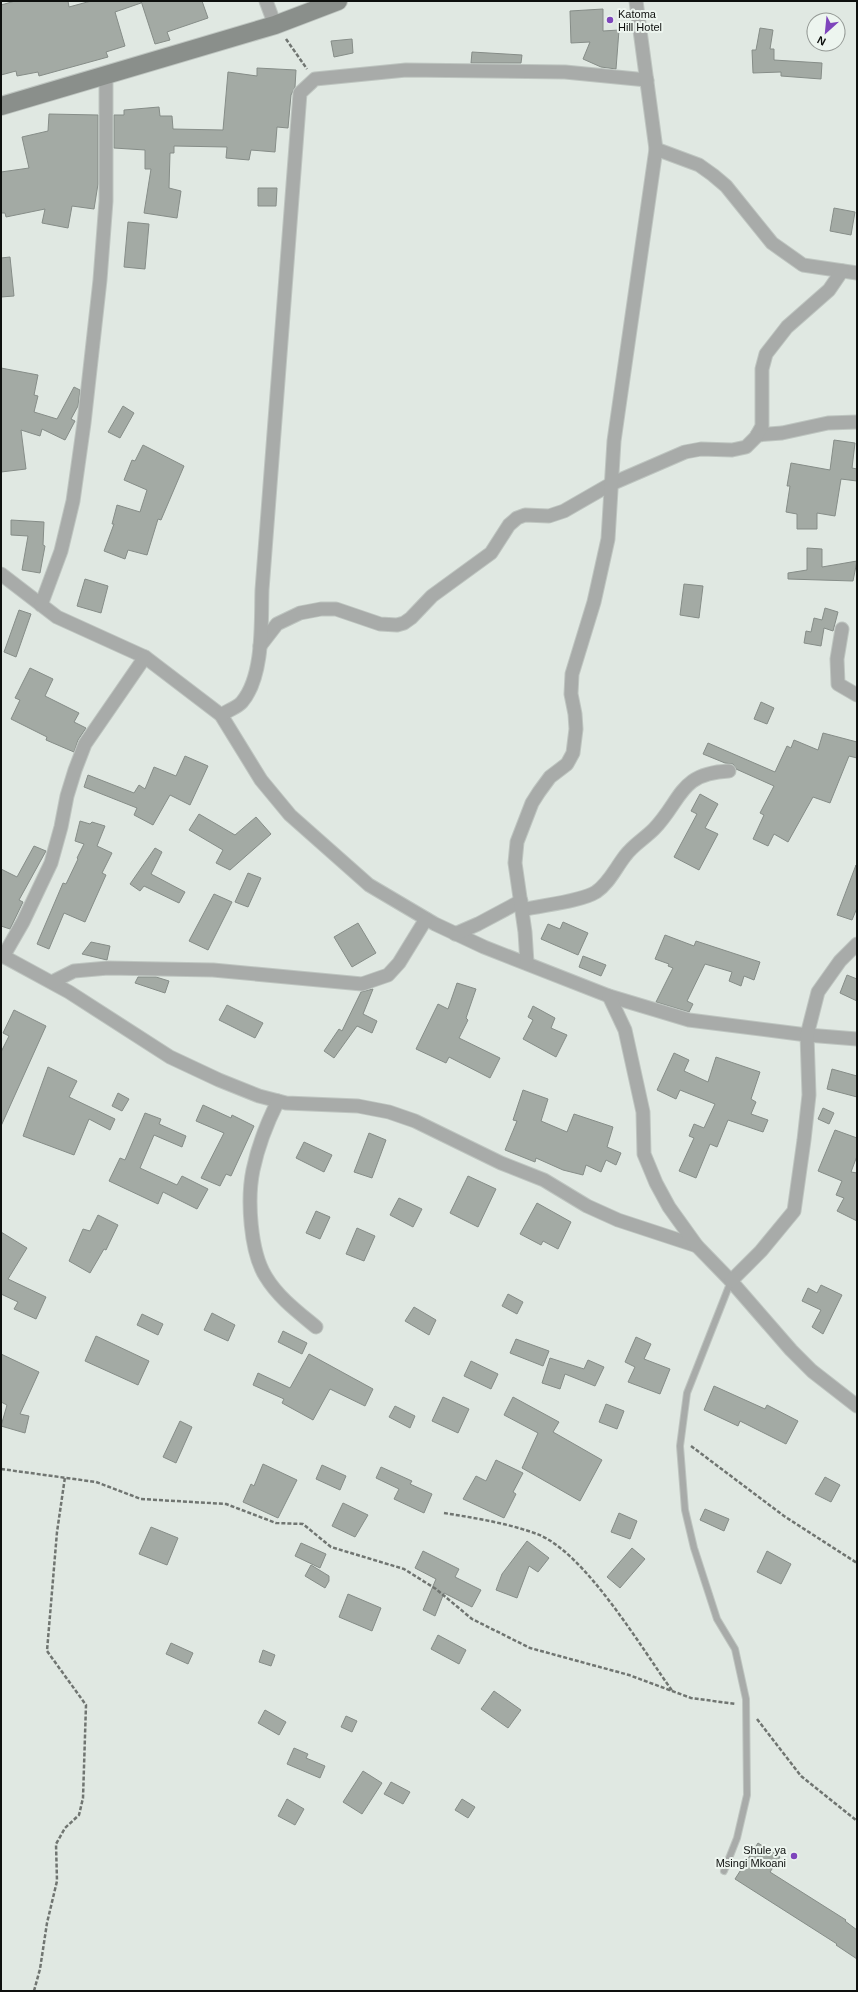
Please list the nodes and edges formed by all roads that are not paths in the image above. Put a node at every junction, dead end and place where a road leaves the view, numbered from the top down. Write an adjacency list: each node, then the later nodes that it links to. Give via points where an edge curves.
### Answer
1 (266, 1): 4 (street)
2 (338, 1): 4 (main road)
3 (636, 1): 6 (street)
4 (275, 25): 5 (main road)
5 (106, 75): 7 (main road); 15 (street, via 106,201 84,423 73,501 61,551)
6 (647, 80): 8 (street); 17 (street, via 565,72 406,70 315,79 300,93 262,590)
7 (1, 106)
8 (656, 149): 9 (street, via 699,165 713,174 726,186 772,243 803,264); 13 (street, via 614,441)
9 (842, 271): 10 (street); 12 (street, via 829,290 787,327 766,354 762,369 762,426)
10 (857, 273)
11 (857, 422): 12 (street, via 828,423 776,434)
12 (757, 435): 13 (street, via 746,447 685,452)
13 (611, 484): 17 (street, via 564,511 549,516 525,515 517,518 509,525 491,553 432,596 404,623 380,624 336,610 321,609 300,613 277,624); 22 (street, via 608,539 594,602 572,674 571,694 576,729 573,753 567,764 550,777 539,792 524,823 515,854)
14 (1, 574): 15 (street)
15 (41, 605): 18 (street, via 57,617)
16 (842, 629): 19 (street, via 837,659 838,684)
17 (260, 646): 20 (street, via 253,683 242,703)
18 (145, 658): 20 (street); 26 (street, via 85,744 67,796 51,863 23,922)
19 (857, 695)
20 (222, 715): 23 (street, via 261,780 290,815 369,885)
21 (729, 771): 22 (street, via 712,772 684,787 653,830 625,856 608,881 596,892 584,897)
22 (521, 905): 24 (street); 27 (street)
23 (426, 919): 24 (street); 28 (street, via 399,963 388,975 362,984 213,970 108,968 74,971)
24 (455, 934): 27 (street)
25 (857, 944): 30 (street, via 840,961 818,992)
26 (2, 956): 28 (street)
27 (527, 963): 29 (street)
28 (52, 982): 32 (street, via 170,1056 219,1080)
29 (609, 996): 30 (street, via 689,1020); 33 (street, via 625,1030 643,1112 644,1154 669,1207)
30 (807, 1035): 31 (street); 34 (street, via 809,1095 794,1211 761,1251)
31 (857, 1039)
32 (278, 1101): 33 (street, via 358,1106 389,1112 415,1121 501,1164 544,1180 587,1206 618,1220); 35 (street, via 267,1122 253,1171 252,1230 257,1257 266,1277 285,1301)
33 (697, 1246): 34 (street)
34 (731, 1281): 36 (street, via 812,1371); 37 (lane, via 687,1393 680,1446 685,1510 694,1548 717,1619 735,1649 742,1673 746,1705 747,1795)
35 (316, 1327)
36 (857, 1406)
37 (724, 1871)

